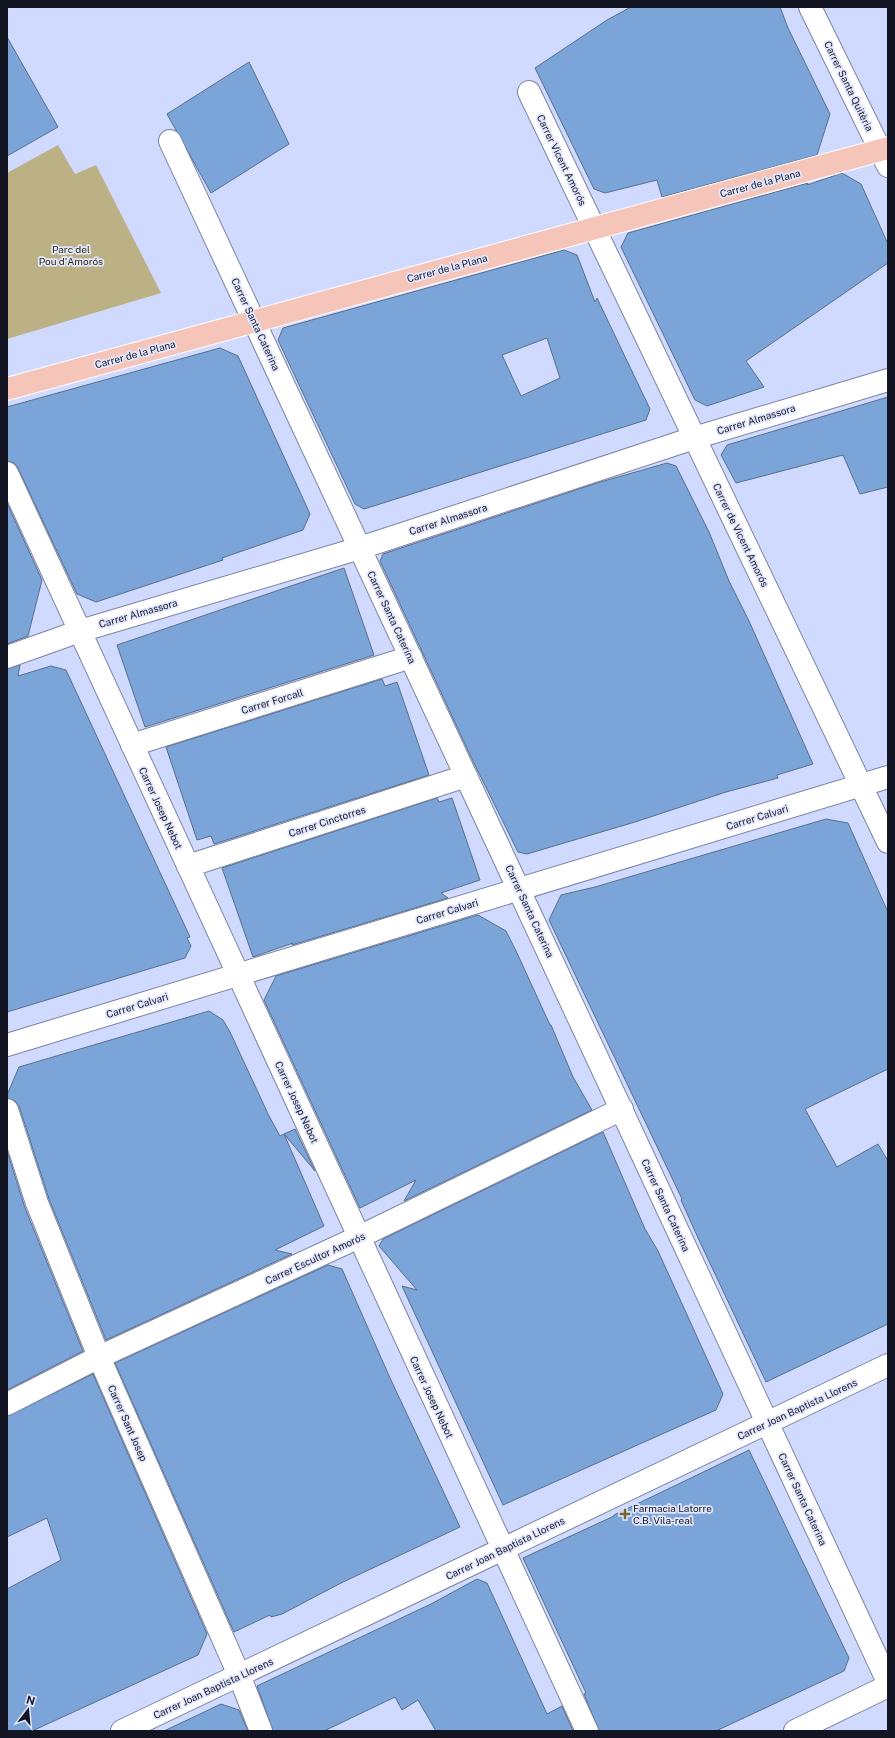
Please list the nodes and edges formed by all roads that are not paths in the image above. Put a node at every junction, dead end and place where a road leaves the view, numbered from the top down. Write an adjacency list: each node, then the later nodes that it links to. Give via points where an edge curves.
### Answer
1 (810, 7): 4 (street, Carrer Santa Quitèria)
2 (529, 92): 5 (street, Carrer Vicent Amorós)
3 (170, 141): 6 (street, Carrer Santa Caterina)
4 (885, 155): 5 (main road, Carrer de la Plana)
5 (595, 228): 6 (main road, Carrer de la Plana); 9 (street, Carrer de Vicent Amorós)
6 (255, 321): 8 (main road, Carrer de la Plana); 11 (street, Carrer Santa Caterina)
7 (888, 380): 9 (street, Carrer Almassora)
8 (7, 389)
9 (694, 438): 11 (street, Carrer Almassora); 18 (street, Carrer de Vicent Amorós)
10 (7, 473): 12 (street, Carrer Josep Nebot)
11 (360, 548): 12 (street, Carrer Almassora); 14 (street, Carrer Santa Caterina)
12 (80, 631): 13 (street, Carrer Almassora); 15 (street, Carrer Josep Nebot)
13 (7, 657)
14 (411, 657): 15 (street, Carrer Forcall); 16 (street, Carrer Santa Caterina)
15 (132, 745): 20 (street, Carrer Josep Nebot)
16 (466, 776): 20 (street, Carrer Cinctorres); 21 (street, Carrer Santa Caterina)
17 (888, 777): 18 (street, Carrer Calvari)
18 (861, 785): 19 (street, Carrer de Vicent Amorós); 21 (street, Carrer Calvari)
19 (888, 842)
20 (188, 866): 22 (street, Carrer Josep Nebot)
21 (520, 889): 22 (street, Carrer Calvari); 24 (street, Carrer Santa Caterina)
22 (239, 974): 23 (street, Carrer Calvari); 26 (street, Carrer Josep Nebot)
23 (7, 1045)
24 (622, 1109): 26 (street, Carrer Escultor Amorós); 30 (street, Carrer Santa Caterina)
25 (7, 1110): 27 (street, Carrer Sant Josep, via 37,1203)
26 (359, 1238): 27 (street, Carrer Escultor Amorós); 31 (street, Carrer Josep Nebot)
27 (100, 1357): 29 (street, Carrer Escultor Amorós); 32 (street, Carrer Sant Josep)
28 (888, 1366): 30 (street, Carrer Joan Baptista Llorens)
29 (7, 1404)
30 (768, 1423): 31 (street, Carrer Joan Baptista Llorens); 33 (street, Carrer Santa Caterina)
31 (503, 1549): 32 (street, Carrer Joan Baptista Llorens); 37 (street, Carrer Josep Nebot)
32 (239, 1675): 35 (street, Carrer Joan Baptista Llorens); 36 (street, Carrer Sant Josep)
33 (888, 1682)
34 (888, 1686): 38 (street)
35 (122, 1731)
36 (261, 1731)
37 (587, 1731)
38 (795, 1731)

